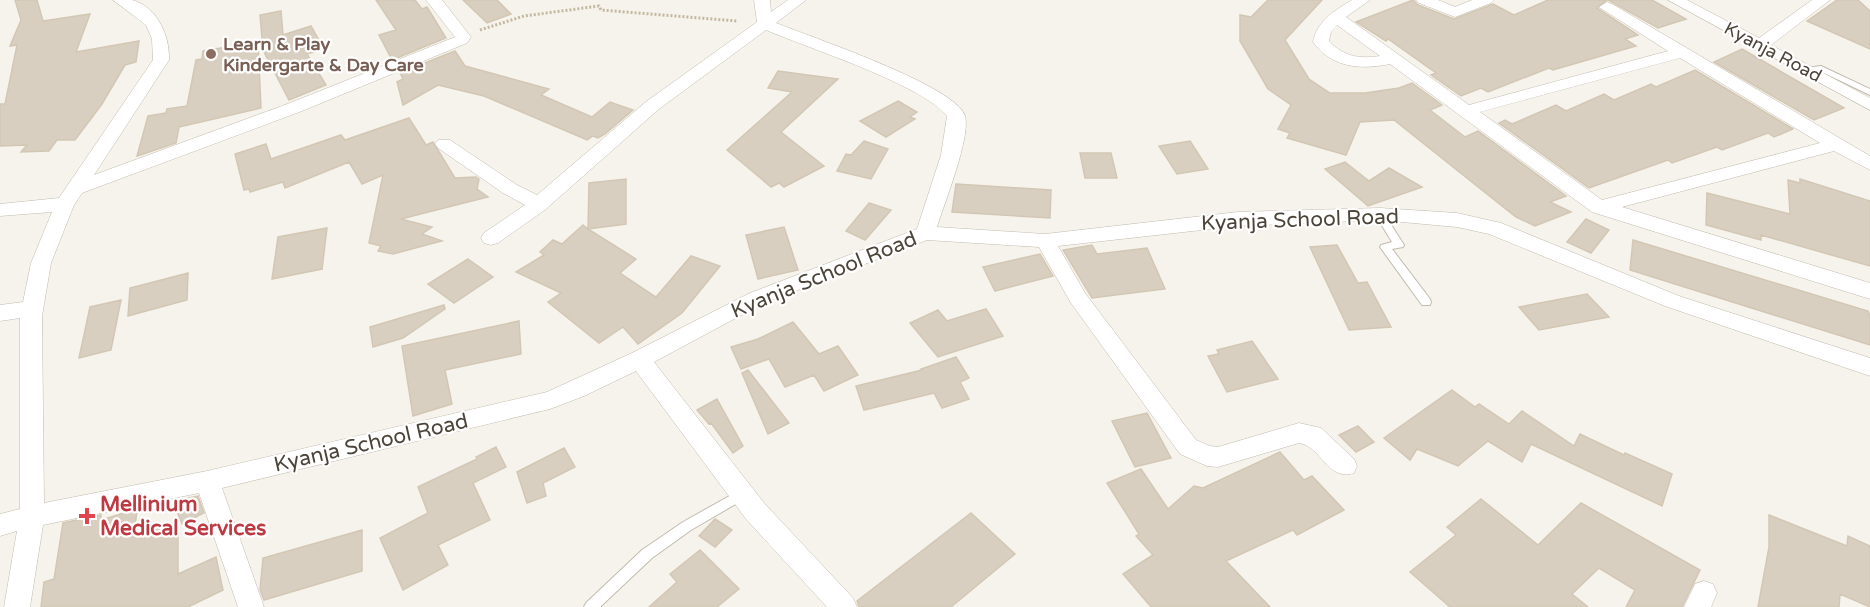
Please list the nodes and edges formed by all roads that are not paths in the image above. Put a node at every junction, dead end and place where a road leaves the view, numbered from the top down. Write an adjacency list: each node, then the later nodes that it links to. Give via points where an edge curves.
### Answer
1 (121, 0): 23 (street, via 149,18 162,37 161,60)
2 (434, 0): 23 (street, via 463,37 457,42)
3 (762, 0): 12 (street)
4 (798, 0): 12 (street)
5 (1362, 0): 11 (street)
6 (1424, 0): 7 (street, via 1455,12)
7 (1486, 0)
8 (1676, 0): 13 (street, Kyanja Road)
9 (1822, 0): 13 (street)
10 (1607, 7): 14 (street)
11 (1336, 17): 15 (street); 15 (street, via 1323,31 1321,42 1328,51 1353,63)
12 (765, 24): 24 (street, via 652,105); 28 (street, via 918,87 952,106 956,133)
13 (1760, 45): 16 (street, Kyanja Road)
14 (1681, 52): 19 (street); 21 (street)
15 (1391, 59): 19 (street)
16 (1805, 70): 17 (lane, via 1821,68); 18 (street, Kyanja Road)
17 (1870, 92)
18 (1870, 105)
19 (1465, 111): 25 (street)
20 (444, 144): 24 (street, via 510,189)
21 (1838, 144): 22 (street); 25 (street)
22 (1870, 164)
23 (70, 196): 26 (street); 33 (street, via 41,263)
24 (540, 204): 29 (street)
25 (1599, 207): 31 (street)
26 (0, 210)
27 (1380, 214): 30 (street, Kyanja School Road, via 1238,219); 32 (lane, via 1399,245 1385,247); 36 (street, Kyanja School Road, via 1457,220 1494,228 1672,301)
28 (925, 233): 30 (street, Kyanja School Road); 35 (street, Kyanja School Road, via 757,298)
29 (491, 238)
30 (1045, 241): 37 (street, via 1078,298 1188,447 1218,457 1299,433 1313,435)
31 (1870, 291)
32 (1426, 302)
33 (32, 308): 34 (street); 40 (street)
34 (0, 313)
35 (640, 359): 38 (street, Kyanja School Road, via 550,400); 39 (street)
36 (1870, 367)
37 (1345, 466)
38 (207, 481): 40 (street, Kyanja School Road); 43 (street)
39 (742, 494): 44 (lane, via 647,554); 45 (street)
40 (32, 516): 41 (street, Kyanja School Road); 42 (street)
41 (0, 525)
42 (16, 607)
43 (251, 607)
44 (591, 607)
45 (844, 607)

